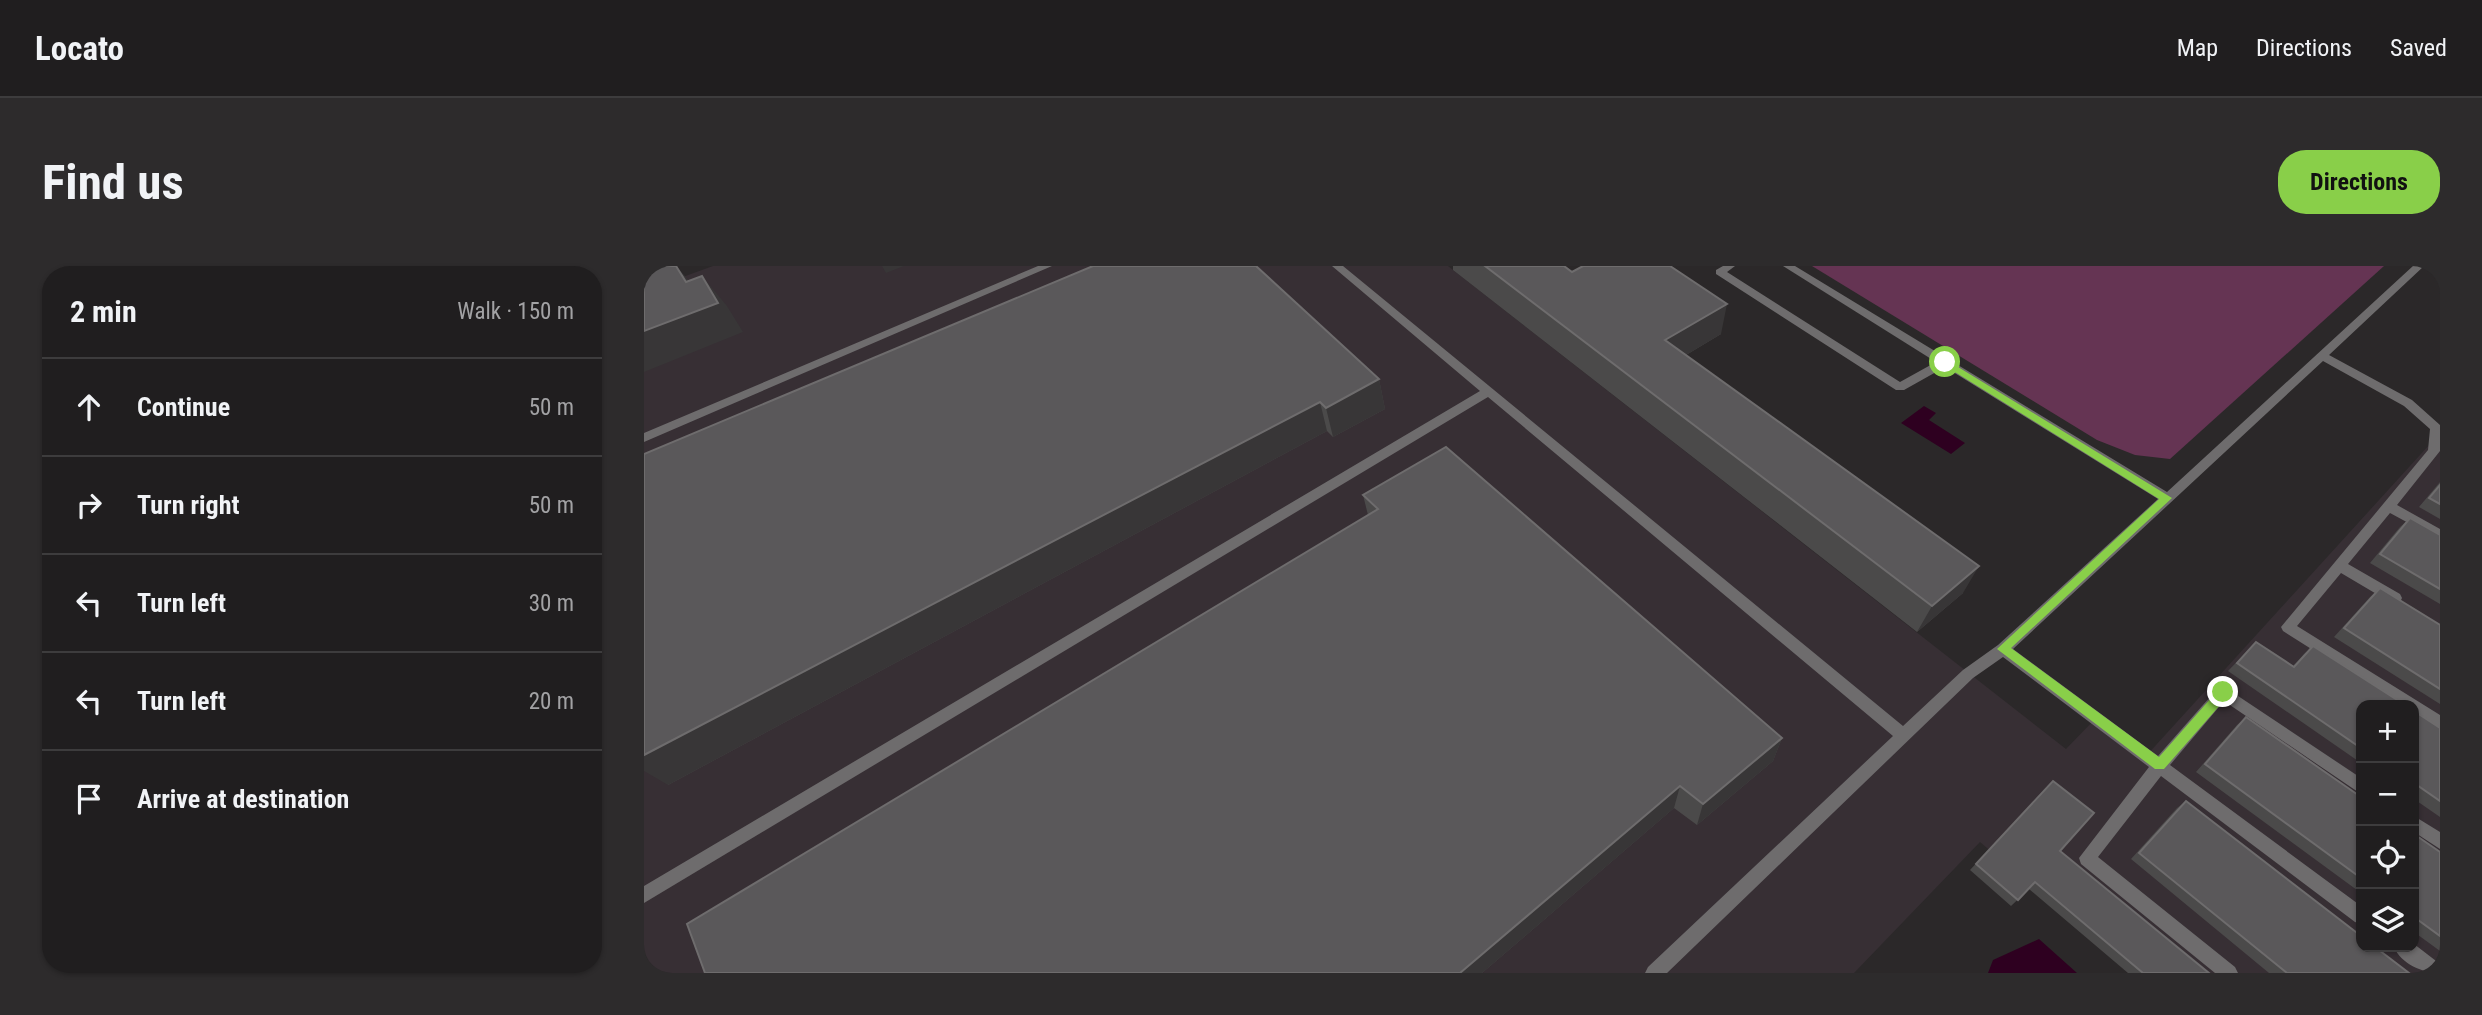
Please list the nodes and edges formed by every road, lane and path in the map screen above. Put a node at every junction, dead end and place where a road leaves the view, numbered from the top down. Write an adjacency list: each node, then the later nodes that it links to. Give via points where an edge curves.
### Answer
1 (660, 266): 7 (path)
2 (1047, 266): 11 (lane)
3 (1337, 266): 10 (lane)
4 (1730, 266): 9 (lane, via 1720,272 1900,387)
5 (1788, 266): 9 (lane)
6 (2419, 266): 8 (lane)
7 (644, 272)
8 (2320, 355): 12 (lane, via 2408,403 2435,428); 13 (lane)
9 (1945, 362): 13 (lane)
10 (1488, 392): 22 (lane); 27 (lane)
11 (644, 438)
12 (2437, 453): 14 (lane)
13 (2167, 498): 18 (lane)
14 (2388, 506): 15 (lane); 16 (lane)
15 (2440, 535)
16 (2339, 565): 17 (lane); 19 (lane, via 2288,627)
17 (2406, 605)
18 (2003, 649): 22 (lane, via 1968,674); 23 (lane)
19 (2404, 700)
20 (2419, 710): 21 (lane)
21 (2440, 723)
22 (1903, 736): 30 (lane)
23 (2160, 765): 24 (lane, via 2223,692); 28 (lane); 31 (lane, via 2087,858)
24 (2356, 784)
25 (2418, 826): 26 (lane)
26 (2440, 841)
27 (644, 895)
28 (2356, 912)
29 (2410, 952): 32 (lane)
30 (1654, 973)
31 (2230, 973)
32 (2438, 973)

